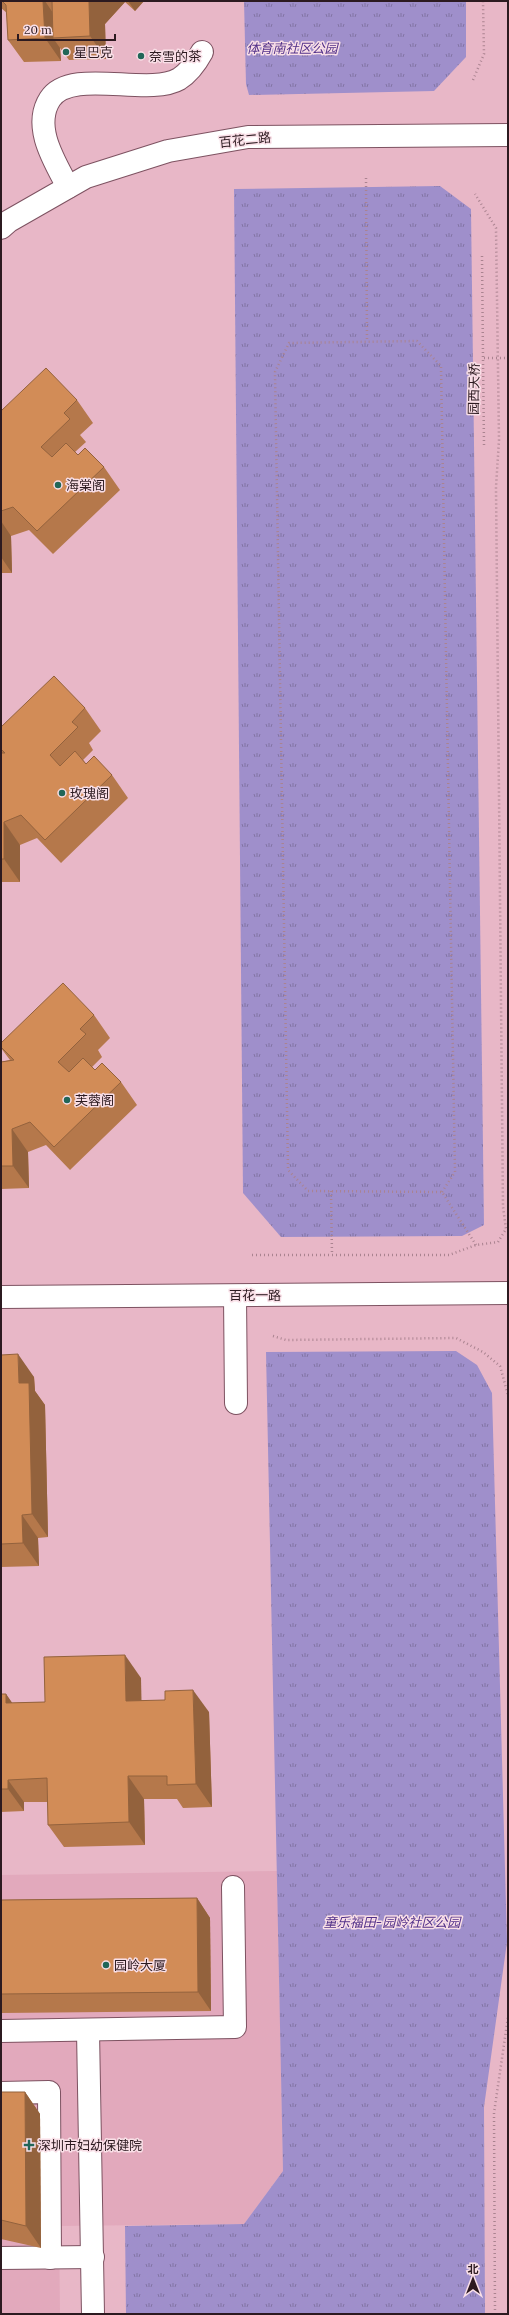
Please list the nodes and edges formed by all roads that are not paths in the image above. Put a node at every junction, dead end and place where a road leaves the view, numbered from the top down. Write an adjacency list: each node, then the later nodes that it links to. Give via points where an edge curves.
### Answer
1 (202, 52): 3 (street, via 195,66 178,80 155,84 82,84 70,86 54,94 45,106 42,122 48,148)
2 (508, 135): 3 (street, 百花二路, via 248,138 168,151 86,177)
3 (68, 187): 4 (street, 百花二路)
4 (4, 220)
5 (508, 1293): 6 (street, 百花一路)
6 (235, 1296): 7 (street, 百花一路); 8 (street)
7 (1, 1297)
8 (236, 1403)
9 (233, 1887): 11 (street, via 235,2027)
10 (1, 2031): 11 (street)
11 (88, 2031): 13 (street)
12 (1, 2092): 15 (street, via 49,2092)
13 (93, 2257): 15 (street); 16 (street)
14 (1, 2258): 15 (street)
15 (50, 2258)
16 (93, 2314)

